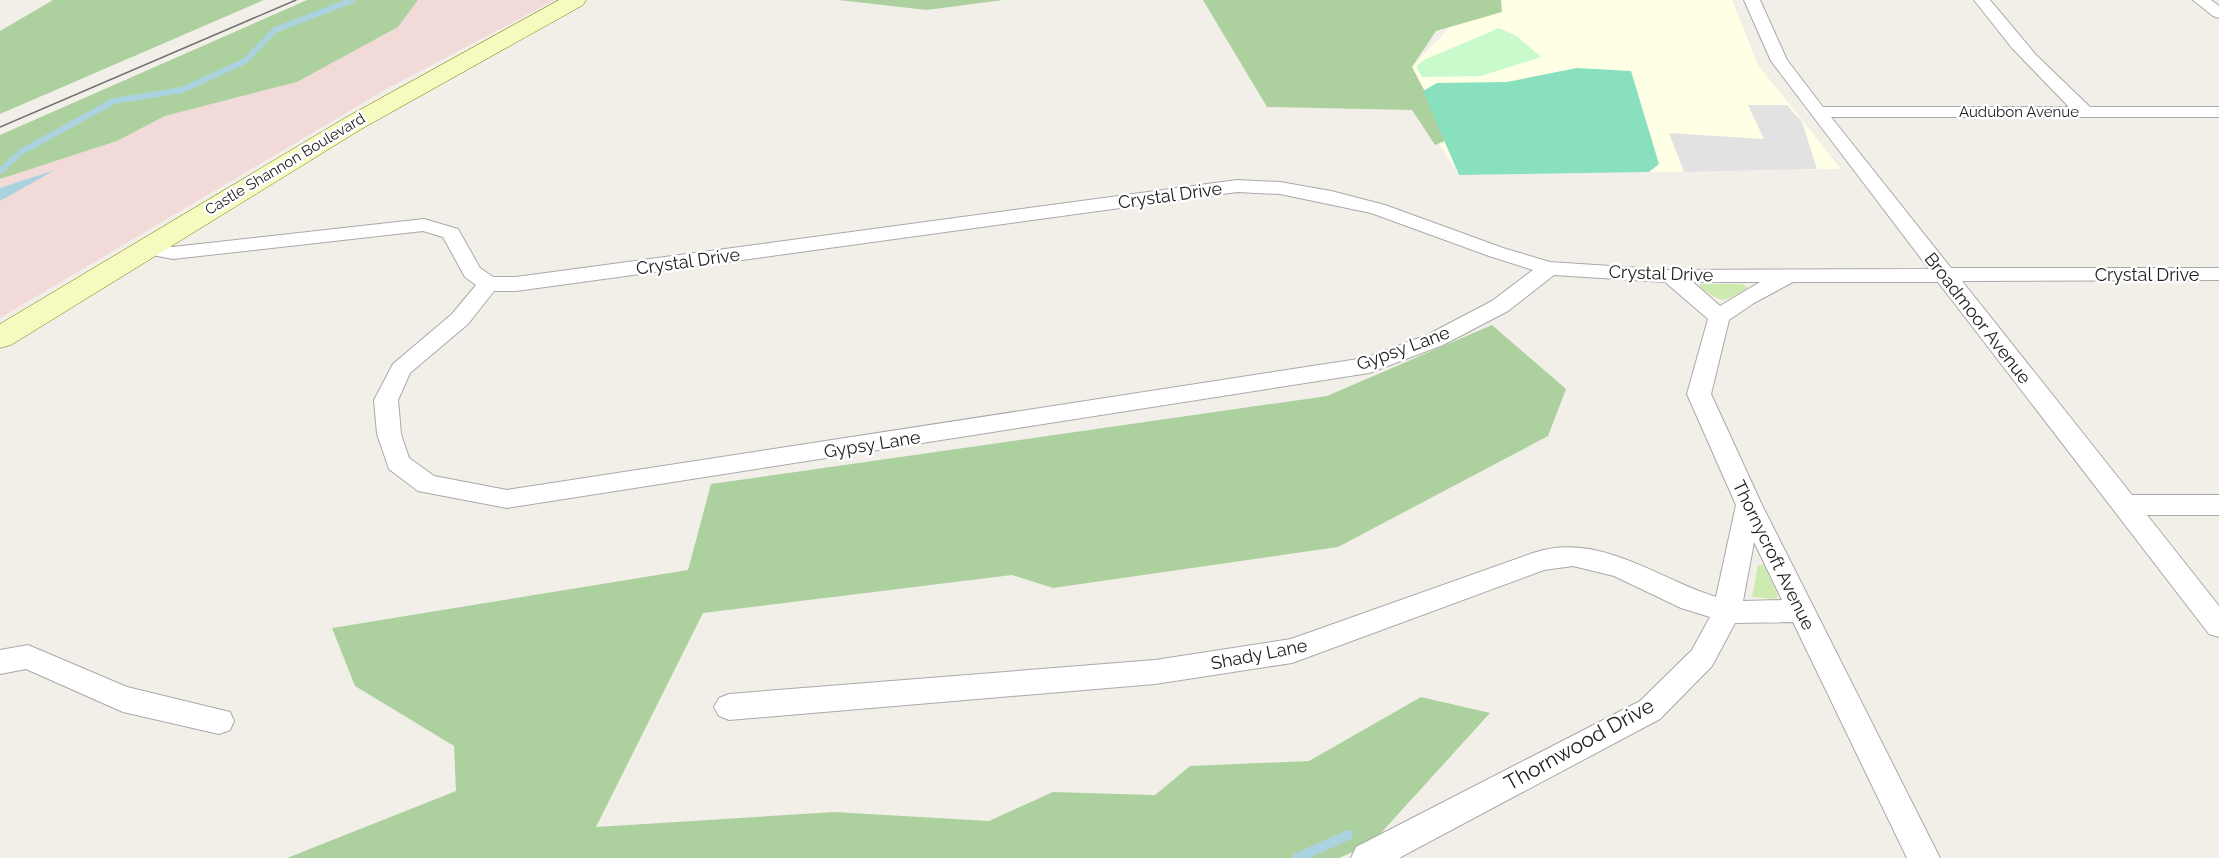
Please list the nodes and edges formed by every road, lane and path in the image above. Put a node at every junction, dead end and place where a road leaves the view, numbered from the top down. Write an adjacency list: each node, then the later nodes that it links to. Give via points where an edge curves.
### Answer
1 (575, 0): 9 (street, Castle Shannon Boulevard, via 398,97)
2 (1752, 0): 6 (street, Broadmoor Avenue, via 1779,61)
3 (1982, 0): 7 (street, via 2011,40)
4 (2201, 0): 5 (street)
5 (2219, 13)
6 (1818, 112): 7 (street, Audubon Avenue); 11 (street, Broadmoor Avenue)
7 (2085, 112): 8 (street, Audubon Avenue)
8 (2219, 112)
9 (144, 248): 15 (street, via 173,254 424,225 451,233 472,272); 17 (street, Castle Shannon Boulevard)
10 (1549, 268): 14 (street, Crystal Drive); 15 (street, Crystal Drive, via 1331,196 1237,186 528,282); 15 (street, Gypsy Lane, via 1500,306 1436,340 1369,365 507,499 427,484 398,463 389,434 386,400 401,369 460,319)
11 (1943, 273): 12 (street, Crystal Drive); 13 (street, Crystal Drive); 19 (street, Broadmoor Avenue)
12 (2219, 274)
13 (1788, 275): 14 (street, Crystal Drive); 16 (street)
14 (1670, 276): 16 (street)
15 (488, 284)
16 (1719, 317): 18 (street, Thornycroft Avenue, via 1699,394)
17 (0, 338)
18 (1749, 505): 21 (street, Thornycroft Avenue); 22 (street, Thornwood Drive)
19 (2126, 505): 20 (street); 23 (street, Broadmoor Avenue)
20 (2219, 505)
21 (1801, 611): 22 (street, Shady Lane); 28 (street, Thornycroft Avenue)
22 (1728, 612): 25 (street, Shady Lane, via 1691,600 1620,567 1573,556 1542,560 1292,651 1155,672); 27 (street, Thornwood Drive, via 1702,658 1650,710)
23 (2219, 626)
24 (0, 662): 26 (street, via 28,657 123,699)
25 (729, 707)
26 (219, 721)
27 (1366, 858)
28 (1923, 858)

